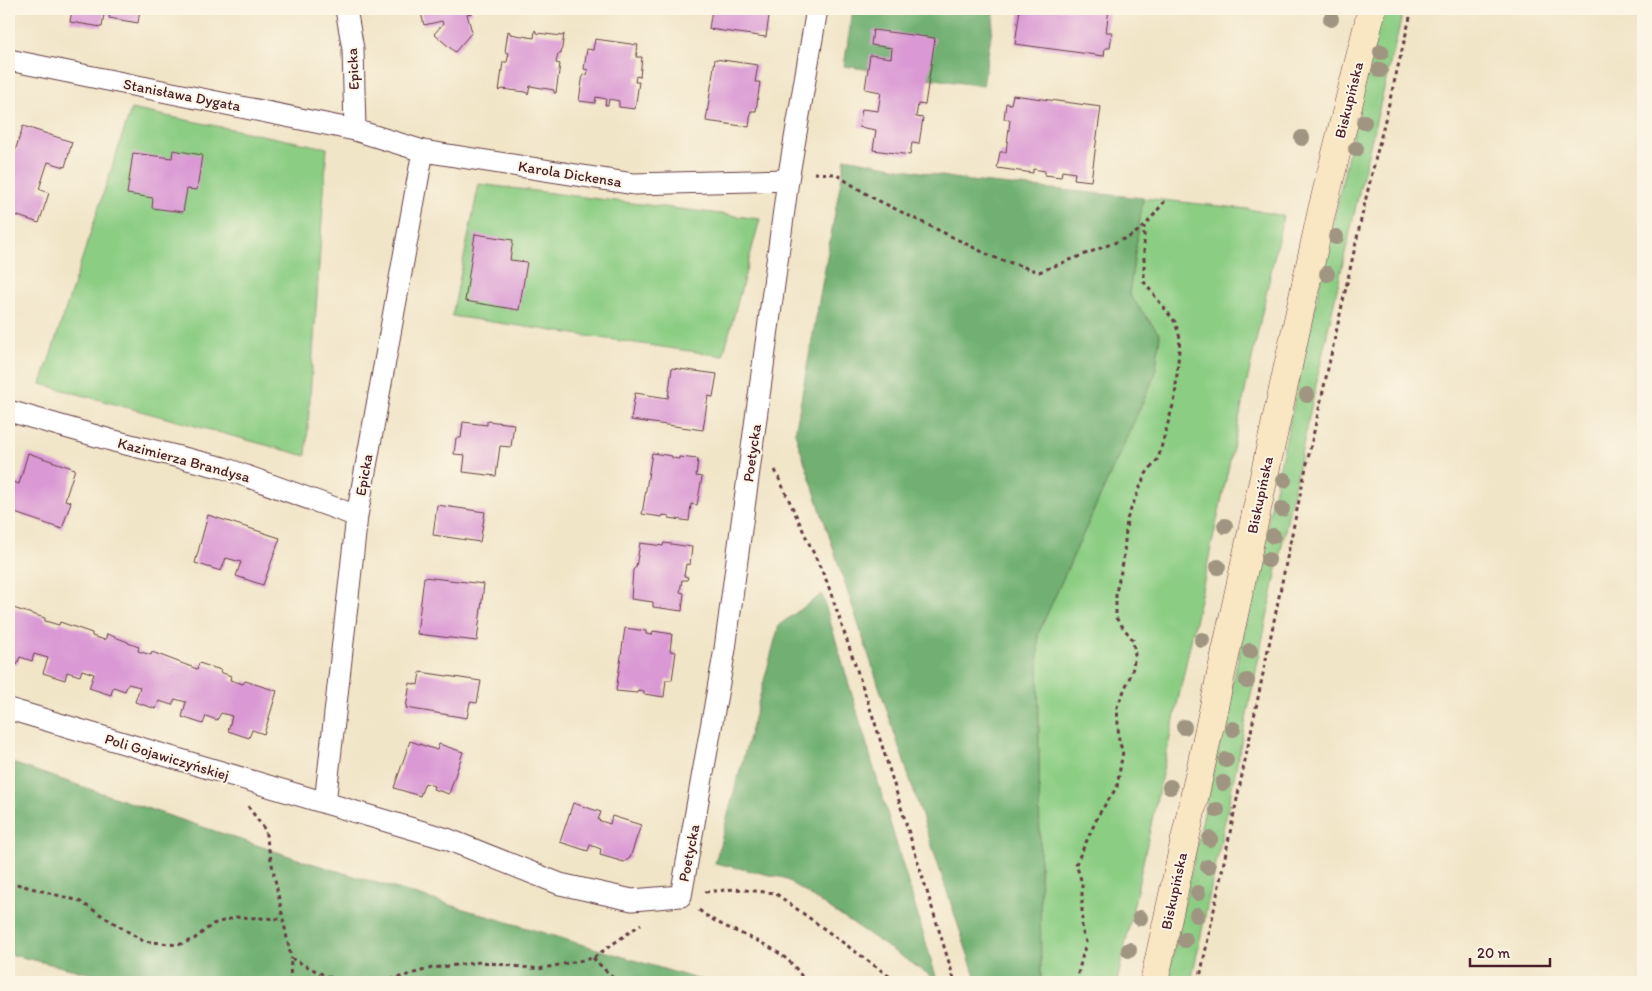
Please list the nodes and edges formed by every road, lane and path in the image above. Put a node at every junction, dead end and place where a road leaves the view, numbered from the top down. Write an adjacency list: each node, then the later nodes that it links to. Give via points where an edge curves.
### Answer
1 (346, 9): 6 (street, Epicka, via 353,49)
2 (817, 9): 8 (street, Poetycka)
3 (1372, 9): 30 (street, Biskupińska, via 1322,210)
4 (1412, 9): 31 (path, via 1367,192 1303,481)
5 (9, 60): 6 (street, Stanisława Dygata)
6 (355, 130): 7 (street, Karola Dickensa)
7 (423, 151): 8 (street, Karola Dickensa, via 634,184); 13 (street, Epicka)
8 (789, 176): 10 (path, via 835,174 873,198 993,257 1039,272 1129,237); 12 (street, Poetycka)
9 (1165, 201): 10 (path)
10 (1144, 227): 29 (path, via 1144,282 1175,322 1180,338 1175,398 1158,459 1145,476 1126,519 1123,563 1116,592 1116,618 1134,640 1135,655 1132,672 1117,707 1119,742 1123,751 1117,787 1099,814 1076,864 1082,883 1082,930 1086,942)
11 (9, 411): 13 (street, Kazimierza Brandysa, via 224,468)
12 (755, 428): 18 (street, Poetycka, via 725,649); 28 (path, via 827,582 875,723)
13 (357, 516): 16 (street, Epicka)
14 (9, 709): 15 (street, Poli Gojawiczyńskiej)
15 (226, 775): 16 (street, Poli Gojawiczyńskiej); 19 (path, via 265,830)
16 (325, 803): 18 (street, Poli Gojawiczyńskiej, via 447,839 560,884 632,900)
17 (9, 882): 19 (path, via 80,900 143,941 178,945 194,939 213,924 236,917)
18 (681, 896): 21 (path); 26 (path, via 711,920 772,947); 27 (path, via 735,889 775,893)
19 (282, 919): 20 (path)
20 (291, 958): 22 (path); 23 (path)
21 (593, 958): 24 (path, via 538,969 481,962); 25 (path)
22 (290, 982)
23 (345, 982)
24 (366, 982)
25 (617, 982)
26 (805, 982)
27 (897, 982)
28 (955, 982)
29 (1076, 982)
30 (1154, 982)
31 (1199, 982)

